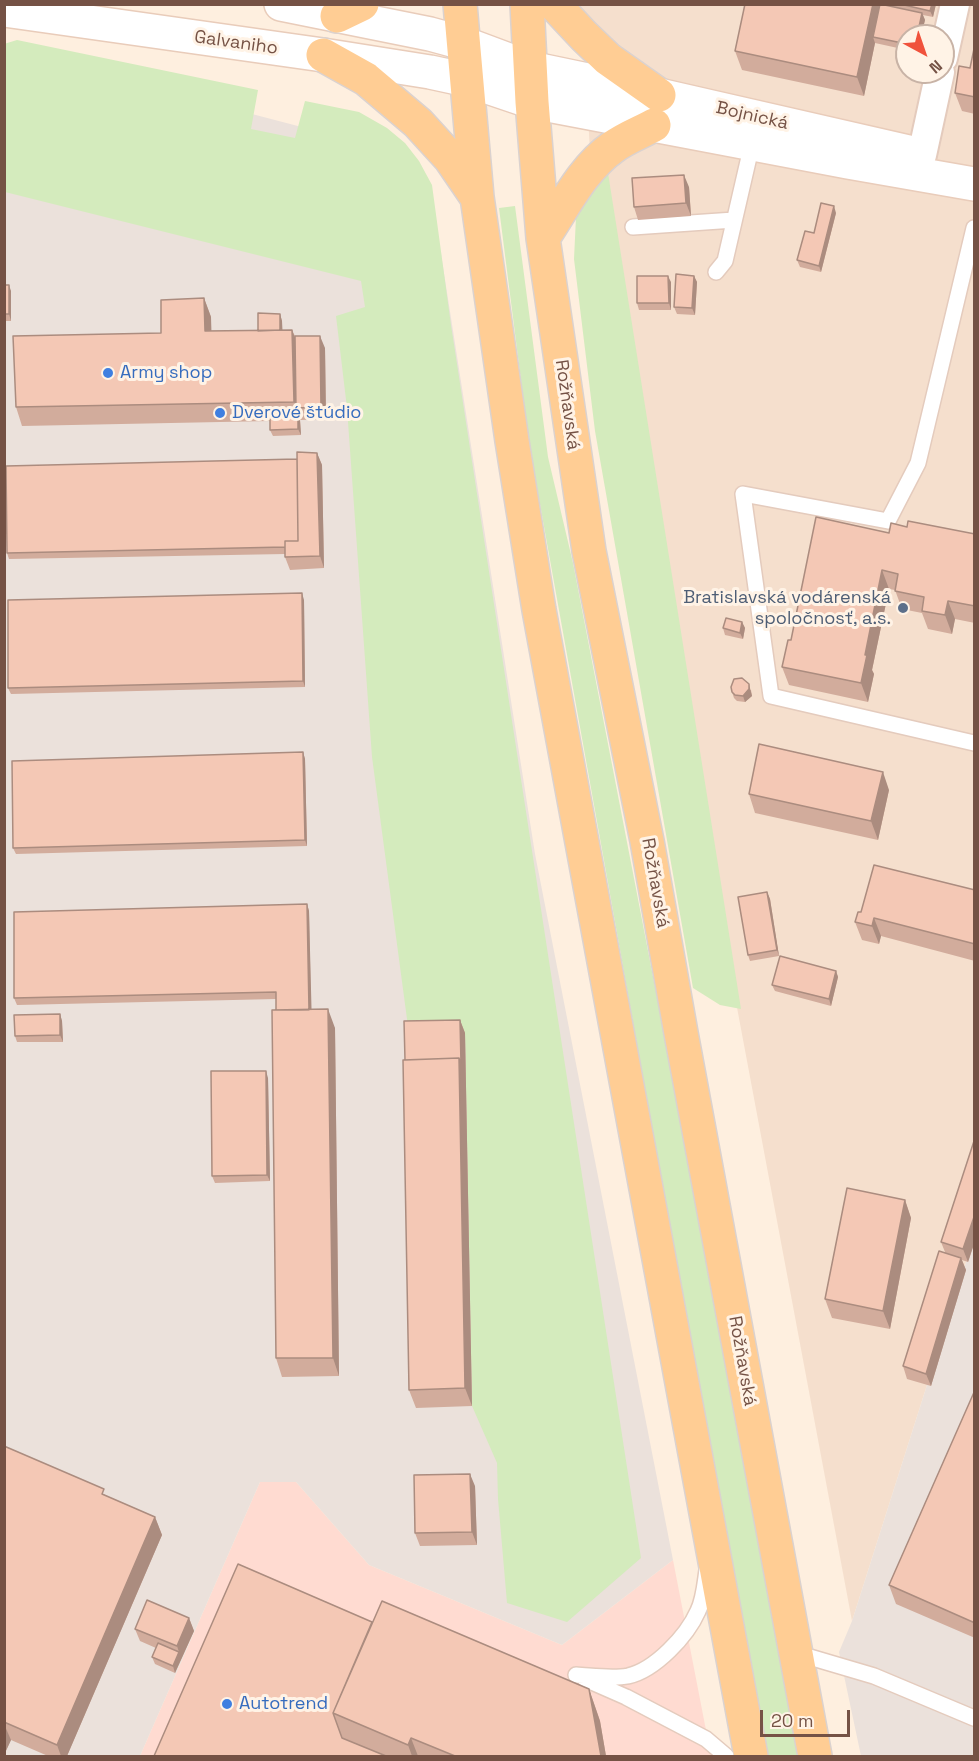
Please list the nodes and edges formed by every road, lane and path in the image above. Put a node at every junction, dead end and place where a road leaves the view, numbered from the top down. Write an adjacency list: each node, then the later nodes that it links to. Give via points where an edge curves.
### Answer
1 (281, 4): 7 (main road)
2 (460, 4): 9 (main road)
3 (526, 4): 11 (main road, Rožňavská)
4 (554, 4): 15 (main road)
5 (955, 4): 8 (street)
6 (4, 10): 10 (main road, Galvaniho)
7 (350, 10): 9 (main road)
8 (951, 24)
9 (463, 43): 11 (main road, Bojnická); 12 (main road)
10 (323, 55): 12 (main road, Galvaniho); 20 (main road, via 366,79 418,123 450,158)
11 (530, 68): 14 (main road, Rožňavská); 15 (main road, Bojnická)
12 (467, 80): 14 (main road, Galvaniho); 20 (main road)
13 (937, 84): 17 (street)
14 (532, 102): 15 (main road, Bojnická); 24 (main road, Rožňavská)
15 (656, 110): 16 (main road, Bojnická); 17 (main road, Bojnická); 24 (main road, via 584,176)
16 (752, 144): 19 (main road, Bojnická); 21 (lane)
17 (922, 155): 18 (main road, Bojnická)
18 (975, 165)
19 (975, 184)
20 (477, 197): 27 (main road, via 539,610)
21 (734, 220): 22 (lane); 25 (lane, via 725,261)
22 (633, 227)
23 (975, 228): 26 (lane, via 918,463 888,521 743,494 771,696)
24 (543, 238): 28 (main road, Rožňavská, via 589,551 647,841)
25 (716, 273)
26 (975, 743)
27 (712, 1546): 30 (lane, via 699,1610 673,1647 629,1676 576,1675 706,1739); 31 (main road)
28 (796, 1653): 29 (lane, via 874,1676); 32 (main road, Rožňavská)
29 (975, 1718)
30 (726, 1756)
31 (751, 1756)
32 (815, 1756)

